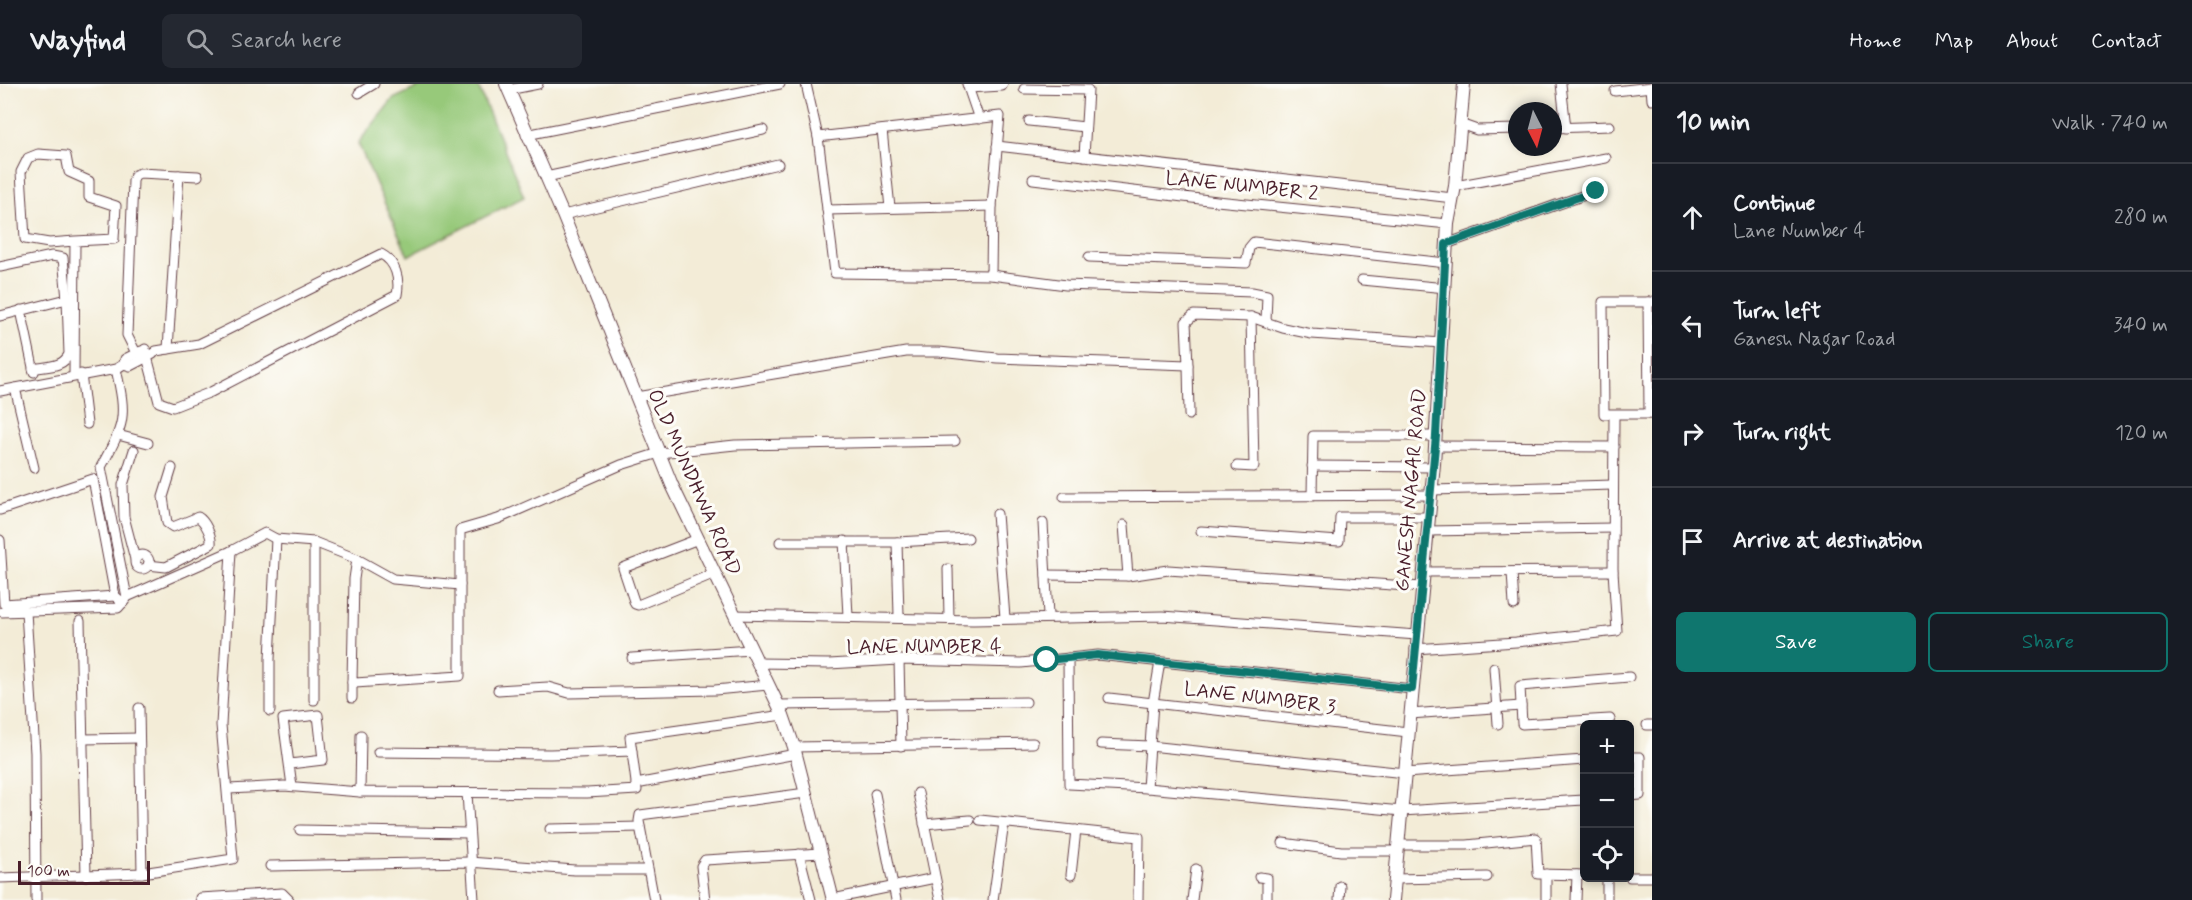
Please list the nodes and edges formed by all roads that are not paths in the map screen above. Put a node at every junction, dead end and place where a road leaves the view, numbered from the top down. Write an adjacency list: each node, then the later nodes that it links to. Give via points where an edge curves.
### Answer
1 (374, 84): 13 (street)
2 (538, 84): 9 (street)
3 (780, 84): 25 (street)
4 (806, 84): 26 (street)
5 (1003, 84): 8 (street)
6 (1464, 84): 17 (street, GANESH NAGAR ROAD)
7 (1561, 84): 21 (street)
8 (968, 86): 15 (street)
9 (507, 87): 25 (street, OLD MUNDHWA ROAD)
10 (1652, 87): 12 (street); 14 (street)
11 (1024, 89): 18 (street, via 1088,90)
12 (1615, 91)
13 (359, 93)
14 (1652, 100)
15 (979, 119): 24 (street); 27 (street, via 1000,117)
16 (1029, 120): 18 (street)
17 (1461, 124): 22 (street, via 1477,130); 36 (street, GANESH NAGAR ROAD)
18 (1086, 126): 28 (street)
19 (1610, 126): 21 (street)
20 (1562, 128): 21 (street)
21 (1566, 128)
22 (1508, 129)
23 (763, 130): 33 (street)
24 (882, 130): 26 (street); 38 (street)
25 (526, 135): 33 (street, OLD MUNDHWA ROAD)
26 (818, 137): 39 (street)
27 (997, 146): 28 (street); 37 (street)
28 (1084, 156): 36 (street)
29 (1606, 158): 36 (street)
30 (778, 164): 40 (street)
31 (179, 175): 32 (street); 57 (street); 58 (street, via 140,173 132,181 127,335)
32 (198, 176)
33 (546, 177): 40 (street, OLD MUNDHWA ROAD)
34 (1033, 180): 41 (street, LANE NUMBER 2)
35 (1596, 191): 43 (street)
36 (1454, 192): 41 (street, GANESH NAGAR ROAD)
37 (992, 206): 38 (street); 47 (street)
38 (890, 208): 39 (street)
39 (827, 210): 47 (street, via 835,273)
40 (563, 215): 66 (street, OLD MUNDHWA ROAD)
41 (1448, 224): 43 (street, GANESH NAGAR ROAD)
42 (75, 241): 42 (street, via 49,243 25,239 21,172 28,158 38,153 66,156 69,172 89,181 89,197 116,206 114,239); 62 (street)
43 (1446, 244): 45 (street, GANESH NAGAR ROAD)
44 (1089, 257): 45 (street, via 1246,262 1254,242)
45 (1446, 263): 49 (street, GANESH NAGAR ROAD)
46 (0, 267): 50 (street, via 52,256 63,258)
47 (991, 275): 55 (street, via 1066,285 1252,292 1267,296)
48 (1362, 280): 49 (street)
49 (1446, 288): 56 (street, GANESH NAGAR ROAD)
50 (67, 299): 52 (street); 61 (street, via 67,359)
51 (1650, 302): 67 (street); 69 (street, via 1603,302 1604,414)
52 (21, 310): 53 (street); 61 (street)
53 (0, 316)
54 (1251, 317): 55 (street); 59 (street, via 1190,316 1185,327); 78 (street, via 1254,467)
55 (1266, 321): 56 (street, via 1312,334)
56 (1442, 343): 73 (street, GANESH NAGAR ROAD)
57 (168, 349): 58 (street); 58 (street, via 199,344 381,254 389,258 395,270 397,295 211,392 173,407 159,402)
58 (143, 354): 60 (street, via 130,366)
59 (1188, 365): 66 (street, via 906,352); 68 (street)
60 (120, 367): 62 (street); 71 (street, via 123,397)
61 (33, 369): 63 (street)
62 (78, 374): 63 (street); 70 (street)
63 (37, 383): 64 (street)
64 (15, 388): 65 (street); 81 (street)
65 (0, 391)
66 (636, 397): 77 (street, OLD MUNDHWA ROAD)
67 (1650, 414): 69 (street)
68 (1189, 415)
69 (1614, 415): 75 (street)
70 (87, 424)
71 (118, 435): 74 (street); 113 (street, via 101,467)
72 (955, 441): 77 (street, via 735,445)
73 (1436, 441): 75 (street); 79 (street, via 1313,436); 80 (street, GANESH NAGAR ROAD)
74 (148, 443)
75 (1614, 447): 83 (street)
76 (134, 450): 105 (street, via 123,485 124,517)
77 (659, 453): 97 (street, OLD MUNDHWA ROAD); 114 (street, via 621,465 498,519 460,530)
78 (1237, 466)
79 (1312, 466): 80 (street); 85 (street)
80 (1434, 467): 84 (street, GANESH NAGAR ROAD)
81 (34, 468)
82 (172, 468): 105 (street, via 163,497 167,523 173,526 198,517 211,544 166,567 148,565 146,556 138,555)
83 (1613, 485): 84 (street); 92 (street)
84 (1432, 492): 85 (street); 89 (street, GANESH NAGAR ROAD)
85 (1312, 496): 86 (street)
86 (1064, 497)
87 (0, 510): 116 (street, via 93,479)
88 (997, 514): 124 (street)
89 (1429, 517): 93 (street, via 1340,517 1339,541); 94 (street, GANESH NAGAR ROAD)
90 (1043, 523): 111 (street)
91 (1124, 525): 112 (street)
92 (1613, 528): 94 (street); 107 (street)
93 (1201, 531)
94 (1428, 531): 108 (street, GANESH NAGAR ROAD)
95 (968, 538): 102 (street)
96 (276, 539): 100 (street); 103 (street, via 265,533); 151 (street)
97 (698, 539): 110 (street, OLD MUNDHWA ROAD); 110 (street, via 623,568 635,604)
98 (0, 540): 116 (street, via 4,604)
99 (844, 541): 101 (street); 102 (street); 121 (street)
100 (314, 542): 104 (street); 143 (street)
101 (780, 542)
102 (897, 542): 122 (street)
103 (231, 551): 116 (street); 175 (street, via 221,725)
104 (357, 559): 114 (street, via 393,579); 137 (street)
105 (136, 563): 113 (street)
106 (948, 569): 125 (street)
107 (1613, 571): 109 (street); 128 (street, via 1617,631)
108 (1423, 572): 109 (street); 115 (street, GANESH NAGAR ROAD)
109 (1512, 572): 117 (street)
110 (715, 573): 120 (street, OLD MUNDHWA ROAD)
111 (1046, 575): 112 (street); 123 (street)
112 (1128, 576): 115 (street, via 1168,570)
113 (122, 579): 116 (street)
114 (460, 585): 137 (street, via 460,676)
115 (1422, 587): 127 (street, GANESH NAGAR ROAD)
116 (122, 599): 119 (street, via 118,608)
117 (1514, 605)
118 (2, 612): 119 (street)
119 (26, 612): 204 (street, via 35,753)
120 (734, 615): 121 (street); 129 (street, OLD MUNDHWA ROAD)
121 (848, 616): 122 (street)
122 (899, 616): 125 (street)
123 (1048, 616): 124 (street); 127 (street, via 1162,616)
124 (1005, 618): 125 (street)
125 (949, 619)
126 (80, 621): 158 (street)
127 (1417, 635): 128 (street, GANESH NAGAR ROAD)
128 (1415, 649): 139 (street, GANESH NAGAR ROAD)
129 (751, 650): 130 (street); 134 (street, OLD MUNDHWA ROAD)
130 (632, 658)
131 (1068, 658): 132 (street, LANE NUMBER 4, via 1021,663); 133 (street, LANE NUMBER 4, via 1098,655); 174 (street, via 1069,784)
132 (899, 660): 134 (street, LANE NUMBER 4); 146 (street)
133 (1160, 662): 139 (street, LANE NUMBER 4); 145 (street)
134 (757, 663): 138 (street, OLD MUNDHWA ROAD)
135 (1494, 668): 149 (street)
136 (1629, 677): 147 (street, via 1520,686)
137 (352, 682): 141 (street)
138 (768, 685): 140 (street, via 581,693 548,687); 150 (street, OLD MUNDHWA ROAD)
139 (1412, 689): 152 (street, GANESH NAGAR ROAD)
140 (498, 690)
141 (352, 698)
142 (1108, 698): 145 (street, LANE NUMBER 3)
143 (314, 700)
144 (1026, 702): 146 (street)
145 (1153, 703): 155 (street, LANE NUMBER 3); 162 (street)
146 (900, 704): 150 (street); 161 (street)
147 (1521, 706): 149 (street); 153 (street, via 1522,724)
148 (139, 708): 157 (street)
149 (1496, 708): 152 (street); 154 (street)
150 (780, 710): 163 (street, via 630,737); 164 (street, OLD MUNDHWA ROAD)
151 (270, 711)
152 (1410, 714): 155 (street, GANESH NAGAR ROAD)
153 (1610, 719)
154 (1498, 724)
155 (1408, 732): 169 (street, GANESH NAGAR ROAD)
156 (361, 735): 176 (street)
157 (139, 738): 158 (street); 199 (street)
158 (84, 739): 203 (street)
159 (1034, 743): 161 (street)
160 (1101, 744): 162 (street)
161 (901, 746): 164 (street)
162 (1150, 746): 169 (street); 174 (street)
163 (632, 751): 165 (street); 172 (street)
164 (795, 751): 172 (street); 178 (street, OLD MUNDHWA ROAD)
165 (378, 752)
166 (1634, 757): 170 (street, via 1640,757)
167 (1580, 760): 169 (street)
168 (290, 764): 168 (street, via 283,719 318,715 323,760); 173 (street)
169 (1405, 773): 183 (street, GANESH NAGAR ROAD)
170 (1642, 773): 171 (street); 181 (street, via 1640,795)
171 (1652, 773)
172 (636, 784): 177 (street, via 637,790 587,793)
173 (292, 786): 175 (street); 176 (street)
174 (1147, 788): 183 (street)
175 (229, 789): 199 (street, via 233,859)
176 (360, 792): 177 (street)
177 (467, 792): 190 (street)
178 (806, 793): 186 (street, via 640,815); 193 (street, OLD MUNDHWA ROAD)
179 (918, 793): 185 (street)
180 (875, 794): 215 (street)
181 (1634, 796)
182 (1580, 800): 183 (street)
183 (1402, 810): 192 (street, GANESH NAGAR ROAD)
184 (1004, 823): 185 (street, via 975,820); 189 (street); 226 (street)
185 (924, 824): 209 (street)
186 (640, 827): 187 (street); 198 (street)
187 (550, 829)
188 (300, 830): 190 (street)
189 (1076, 830): 201 (street); 227 (street, via 1138,837)
190 (468, 833): 195 (street)
191 (1283, 843): 192 (street, via 1341,851)
192 (1398, 848): 200 (street, via 1536,838 1538,874); 211 (street, GANESH NAGAR ROAD)
193 (821, 853): 194 (street); 217 (street, OLD MUNDHWA ROAD)
194 (799, 854): 222 (street, via 705,860 701,866); 223 (street)
195 (470, 862): 196 (street); 198 (street, via 575,870); 220 (street)
196 (270, 866)
197 (1196, 869): 228 (street)
198 (648, 870): 221 (street)
199 (142, 873): 203 (street)
200 (1546, 874): 202 (street); 232 (street)
201 (1071, 875)
202 (1580, 875)
203 (86, 876): 204 (street)
204 (36, 877): 208 (street); 218 (street)
205 (1259, 877): 229 (street, via 1267,878)
206 (1634, 877): 207 (street)
207 (1652, 877)
208 (0, 878)
209 (935, 878): 215 (street); 225 (street)
210 (1487, 878): 211 (street)
211 (1395, 879): 231 (street, GANESH NAGAR ROAD)
212 (1580, 880): 233 (street)
213 (1607, 882): 234 (street)
214 (1340, 886): 230 (street)
215 (892, 888): 217 (street); 224 (street)
216 (200, 898): 219 (street, via 282,893)
217 (833, 899)
218 (36, 900)
219 (289, 900)
220 (474, 900)
221 (654, 900)
222 (705, 900)
223 (811, 900)
224 (896, 900)
225 (940, 900)
226 (993, 900)
227 (1138, 900)
228 (1192, 900)
229 (1267, 900)
230 (1339, 900)
231 (1393, 900)
232 (1546, 900)
233 (1576, 900)
234 (1607, 900)

